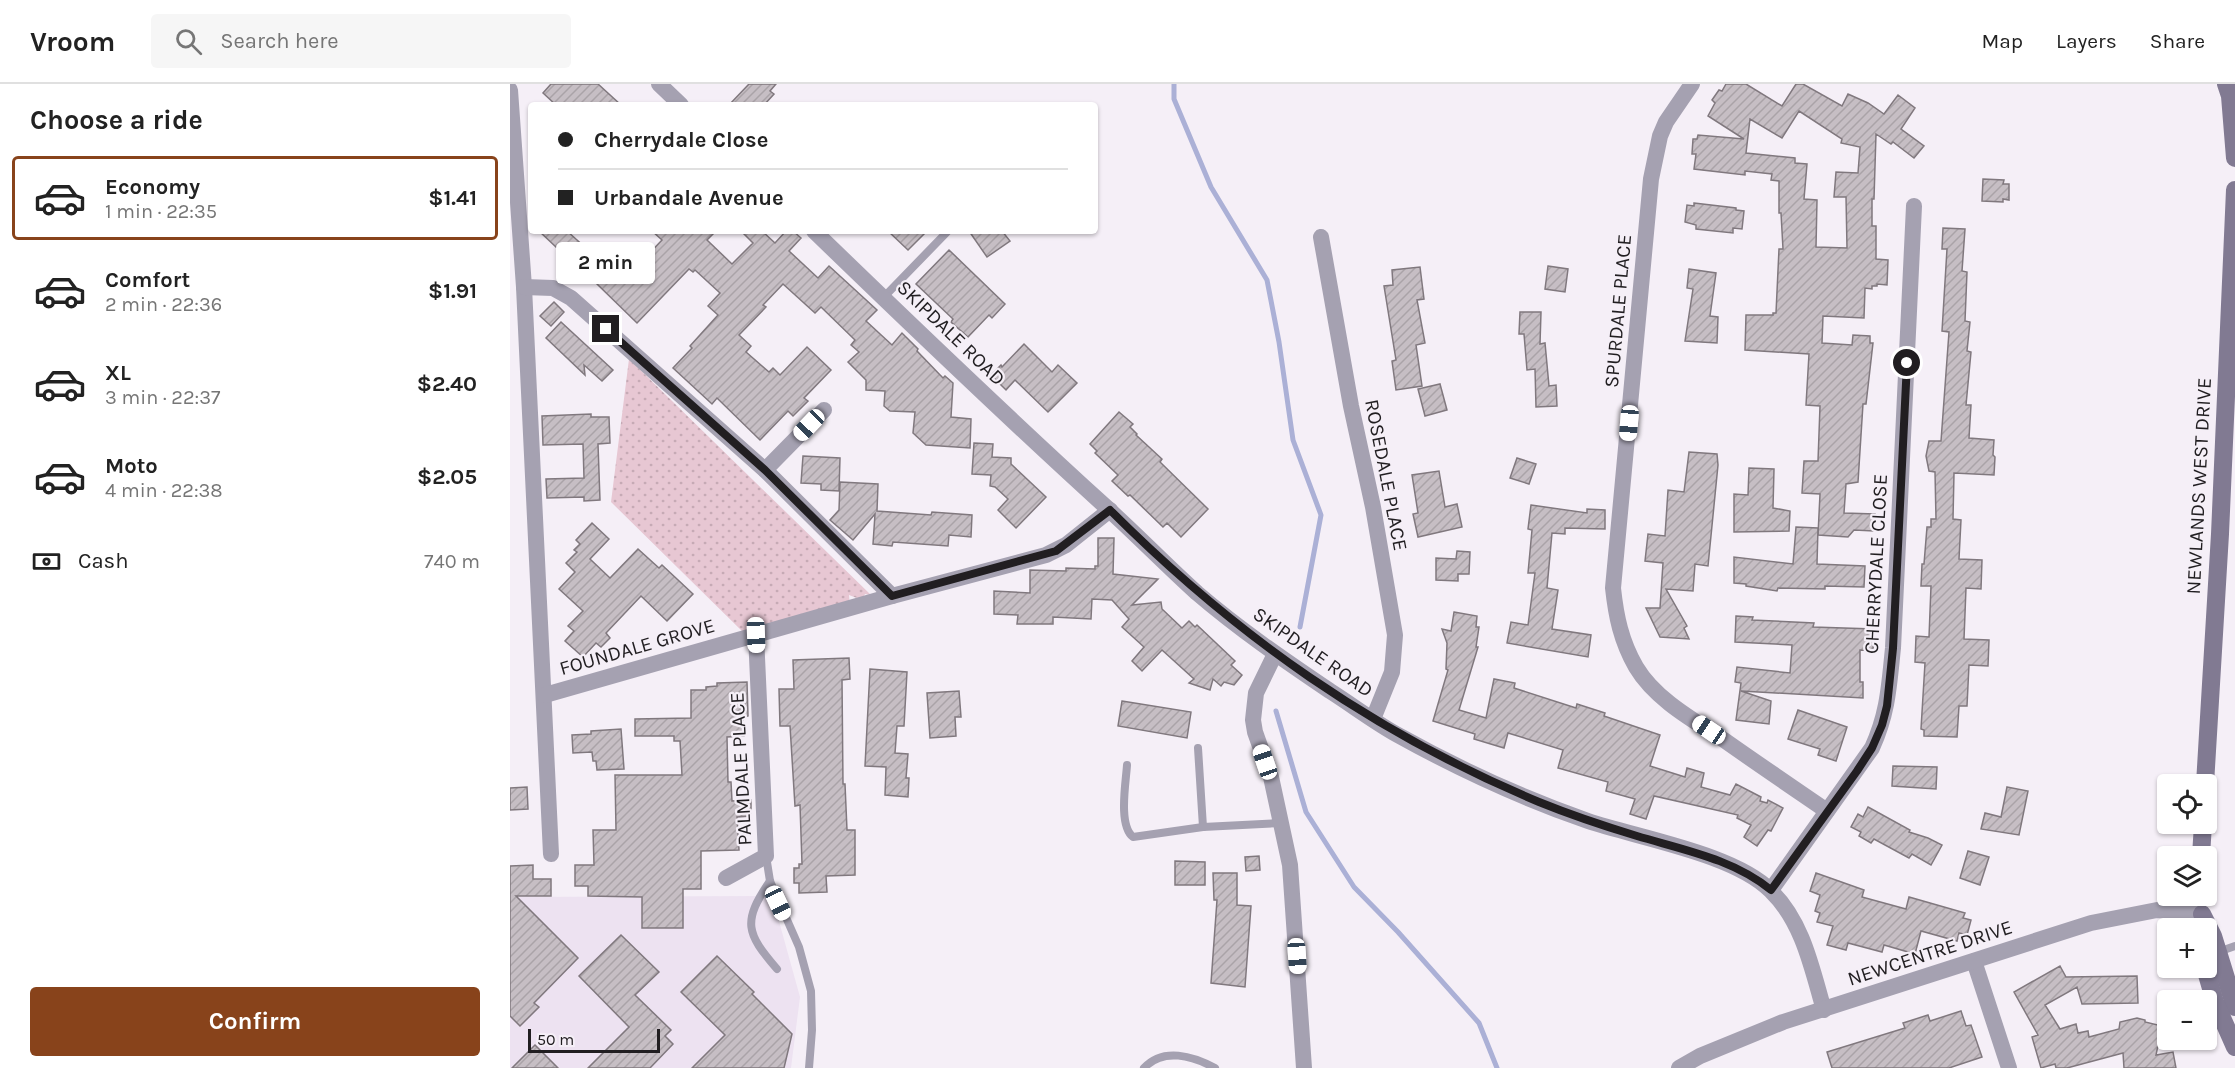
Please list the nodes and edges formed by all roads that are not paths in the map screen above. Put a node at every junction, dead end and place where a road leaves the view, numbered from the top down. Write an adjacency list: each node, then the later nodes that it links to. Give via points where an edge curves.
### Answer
1 (659, 84): 5 (street)
2 (1692, 84): 25 (street, SPURDALE PLACE, via 1666,122 1651,179 1613,588 1616,618 1637,669 1657,692)
3 (2226, 84): 6 (street)
4 (510, 90): 12 (street)
5 (678, 102)
6 (2235, 158)
7 (2235, 190): 24 (street, NEWLANDS WEST DRIVE)
8 (1914, 206): 25 (street, CHERRYDALE CLOSE, via 1887,706 1872,748)
9 (817, 234): 13 (street, SKIPDALE ROAD)
10 (945, 234): 13 (lane)
11 (1321, 237): 21 (street, ROSEDALE PLACE, via 1395,635 1392,672)
12 (524, 287): 15 (street, via 553,288 571,298); 20 (street)
13 (884, 298): 16 (street, SKIPDALE ROAD)
14 (824, 410): 15 (street)
15 (765, 470): 17 (street)
16 (1110, 510): 17 (street, FOUNDALE GROVE, via 1056,551); 19 (street, SKIPDALE ROAD, via 1200,595)
17 (892, 596): 18 (street, FOUNDALE GROVE)
18 (756, 635): 20 (street, FOUNDALE GROVE); 29 (street, PALMDALE PLACE)
19 (1275, 654): 21 (street, SKIPDALE ROAD); 26 (street, via 1256,693 1253,720)
20 (545, 695): 28 (street)
21 (1372, 719): 32 (street, SKIPDALE ROAD, via 1429,751 1540,803 1735,867)
22 (1198, 748): 27 (lane)
23 (1127, 765): 27 (lane, via 1124,814 1130,834 1136,837)
24 (2206, 774)
25 (1827, 811): 32 (street, CHERRYDALE CLOSE)
26 (1280, 823): 27 (lane); 45 (street, via 1290,865)
27 (1203, 827)
28 (551, 854)
29 (766, 856): 30 (street, PALMDALE PLACE); 31 (lane)
30 (726, 878)
31 (770, 881): 37 (lane, via 759,897 750,923 757,944); 42 (lane, via 799,947 811,991)
32 (1771, 890): 40 (street, SKIPDALE ROAD, via 1795,924)
33 (2188, 918): 36 (street, NEWCENTRE DRIVE, via 2157,910 2139,913 2091,923)
34 (2217, 937): 35 (street)
35 (2226, 949): 39 (street)
36 (1974, 961): 40 (street, NEWCENTRE DRIVE); 47 (street)
37 (777, 969)
38 (2208, 978): 41 (street)
39 (2235, 1007)
40 (1824, 1010): 46 (street, NEWCENTRE DRIVE, via 1772,1026)
41 (2235, 1047)
42 (809, 1068)
43 (1144, 1068): 44 (lane, via 1151,1060 1173,1055)
44 (1215, 1068)
45 (1304, 1068)
46 (1679, 1068)
47 (2009, 1068)

